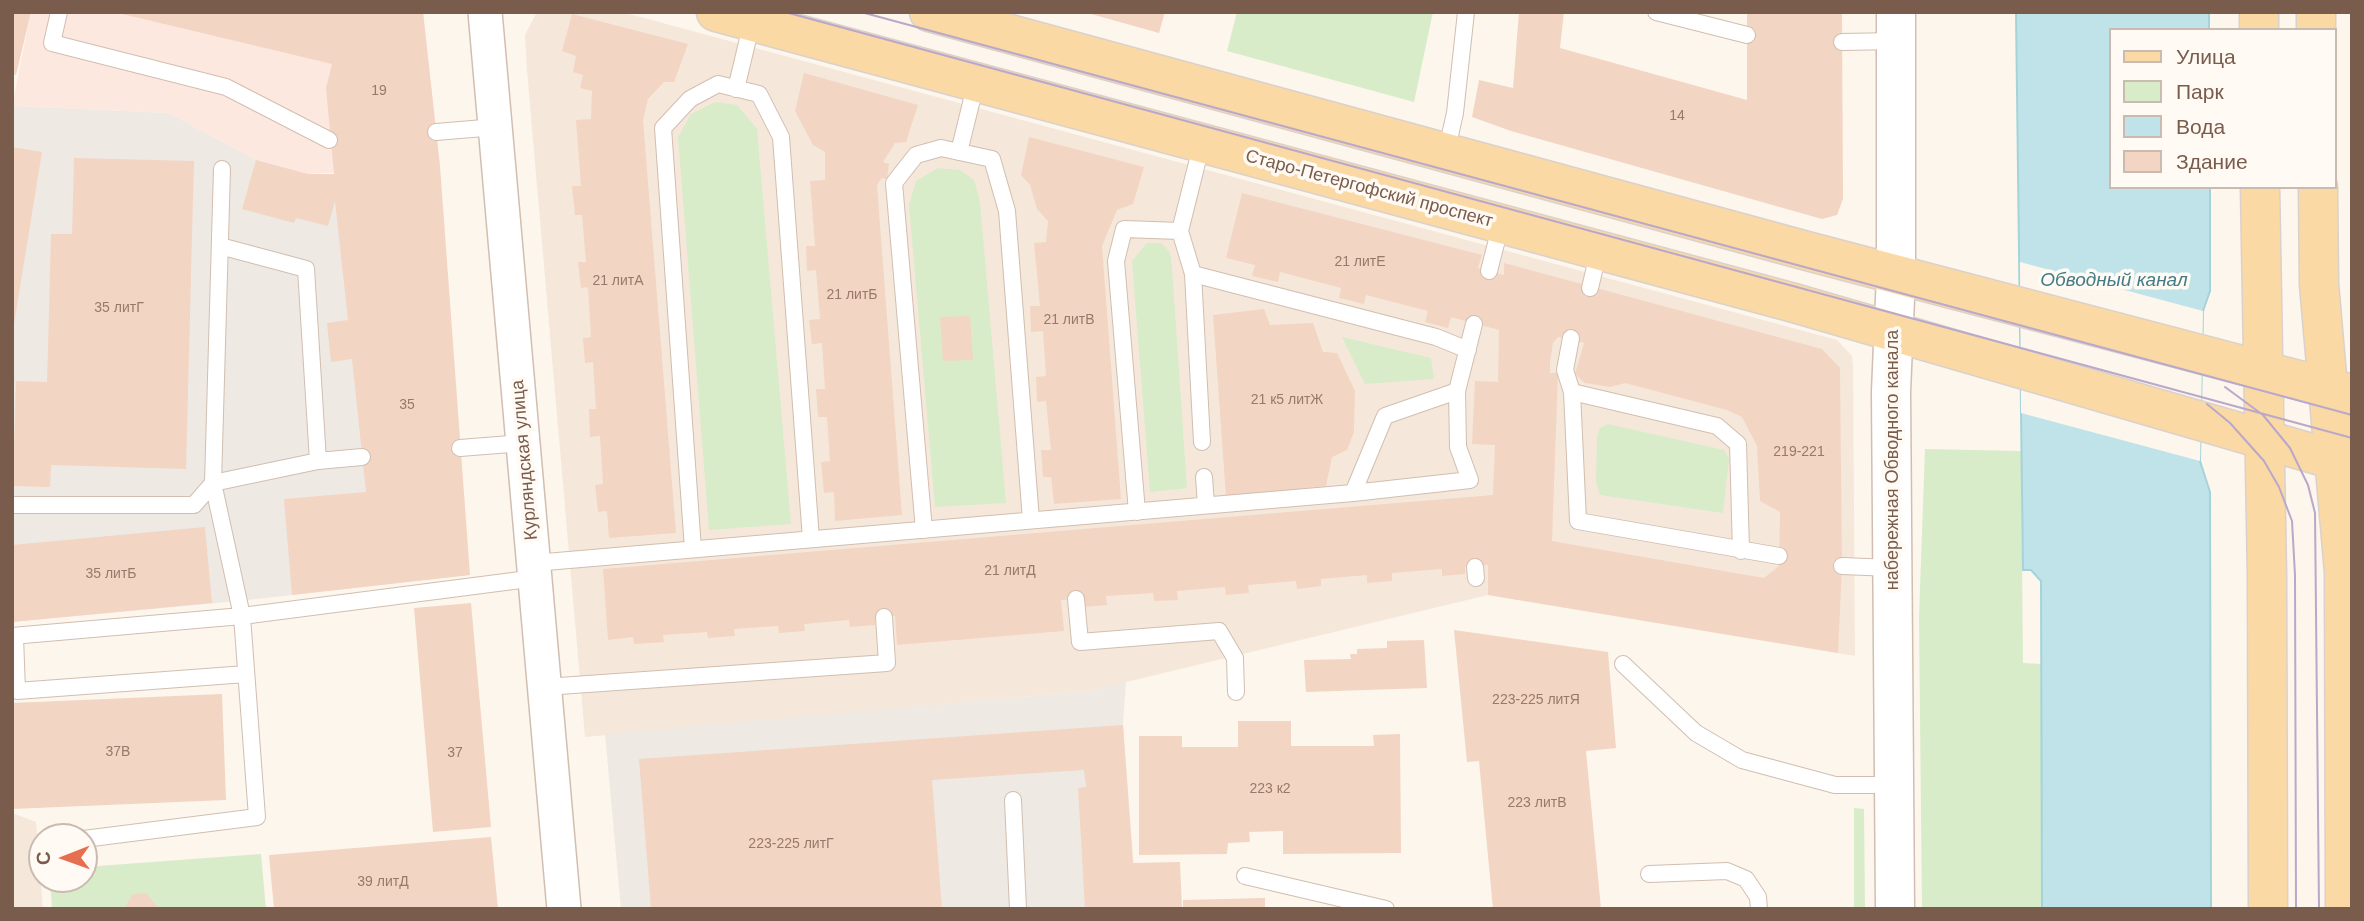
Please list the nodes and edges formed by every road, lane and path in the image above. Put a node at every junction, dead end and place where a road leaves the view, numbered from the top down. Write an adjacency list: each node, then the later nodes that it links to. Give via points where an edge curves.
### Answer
1 (58, 12): 17 (lane, via 52,43 226,87)
2 (485, 12): 15 (street, Курляндская улица)
3 (716, 12): 8 (main road, Старо-Петергофский проспект)
4 (929, 12): 20 (main road, via 1018,26)
5 (1466, 12): 20 (lane)
6 (1656, 12): 10 (lane)
7 (1723, 12): 10 (lane)
8 (752, 22): 13 (main road, Старо-Петергофский проспект); 14 (lane)
9 (1896, 27): 12 (lane); 30 (street, набережная Обводного канала)
10 (1722, 29): 11 (lane)
11 (1748, 35)
12 (1842, 42)
13 (976, 83): 18 (main road, Старо-Петергофский проспект); 19 (lane)
14 (736, 89): 55 (lane, via 759,94 781,137); 56 (lane, via 718,84 690,99 663,128)
15 (496, 127): 16 (lane); 42 (street, Курляндская улица)
16 (436, 132)
17 (329, 140)
18 (1202, 143): 24 (main road, Старо-Петергофский проспект); 25 (lane)
19 (959, 152): 53 (lane, via 992,159 1007,211); 54 (lane, via 941,148 916,155 894,183)
20 (1446, 153): 30 (main road)
21 (222, 169): 26 (lane)
22 (2260, 189): 36 (main road)
23 (2318, 189): 38 (main road, via 2319,284)
24 (1501, 224): 27 (main road, Старо-Петергофский проспект); 28 (lane)
25 (1180, 231): 29 (lane); 52 (lane, via 1124,229 1116,261)
26 (220, 246): 45 (lane, via 306,269); 48 (lane)
27 (1599, 250): 31 (lane); 33 (main road, Старо-Петергофский проспект)
28 (1489, 271)
29 (1193, 274): 35 (lane); 41 (lane)
30 (1896, 275): 33 (street, набережная Обводного канала); 36 (main road)
31 (1590, 288)
32 (1474, 324): 35 (lane)
33 (1894, 332): 40 (main road, Старо-Петергофский проспект); 60 (street, набережная Обводного канала)
34 (1570, 338): 39 (lane, via 1565,370)
35 (1468, 349): 37 (lane)
36 (2262, 372): 38 (main road); 40 (main road)
37 (1457, 391): 49 (lane, via 1385,416); 49 (lane, via 1458,447 1470,480)
38 (2340, 391): 46 (main road)
39 (1572, 392): 57 (lane, via 1717,426 1738,444); 57 (lane, via 1578,522)
40 (2264, 440): 46 (main road); 80 (main road)
41 (1202, 442)
42 (523, 443): 43 (lane); 61 (street, Курляндская улица)
43 (460, 449)
44 (362, 457): 45 (lane)
45 (318, 461): 48 (lane)
46 (2343, 463): 81 (main road)
47 (1204, 477): 51 (lane)
48 (213, 483): 50 (lane, via 194,505); 63 (lane)
49 (1353, 493): 51 (lane)
50 (12, 505)
51 (1206, 506): 52 (lane)
52 (1137, 512): 53 (lane, via 1070,523)
53 (1031, 520): 54 (lane)
54 (924, 530): 55 (lane, via 877,539)
55 (811, 539): 56 (lane)
56 (693, 549): 61 (lane)
57 (1741, 551): 58 (lane)
58 (1779, 556)
59 (1842, 566): 60 (lane)
60 (1892, 568): 70 (street, набережная Обводного канала)
61 (535, 570): 63 (lane); 68 (street, Курляндская улица)
62 (1076, 599): 69 (lane, via 1080,642 1219,631 1235,658)
63 (242, 616): 65 (lane); 67 (lane)
64 (884, 617): 68 (lane, via 887,663)
65 (14, 636): 67 (lane, via 17,691)
66 (1623, 664): 70 (lane, via 1696,733 1742,760 1835,785)
67 (246, 674): 72 (lane, via 257,817)
68 (545, 687): 75 (street, Курляндская улица)
69 (1236, 692)
70 (1893, 785): 79 (street, набережная Обводного канала)
71 (1013, 800): 76 (lane)
72 (98, 837)
73 (1649, 874): 78 (lane, via 1727,871 1746,879 1758,897)
74 (1245, 876): 77 (lane)
75 (564, 909)
76 (1018, 909)
77 (1386, 909)
78 (1759, 909)
79 (1895, 909)
80 (2268, 909)
81 (2344, 909)

